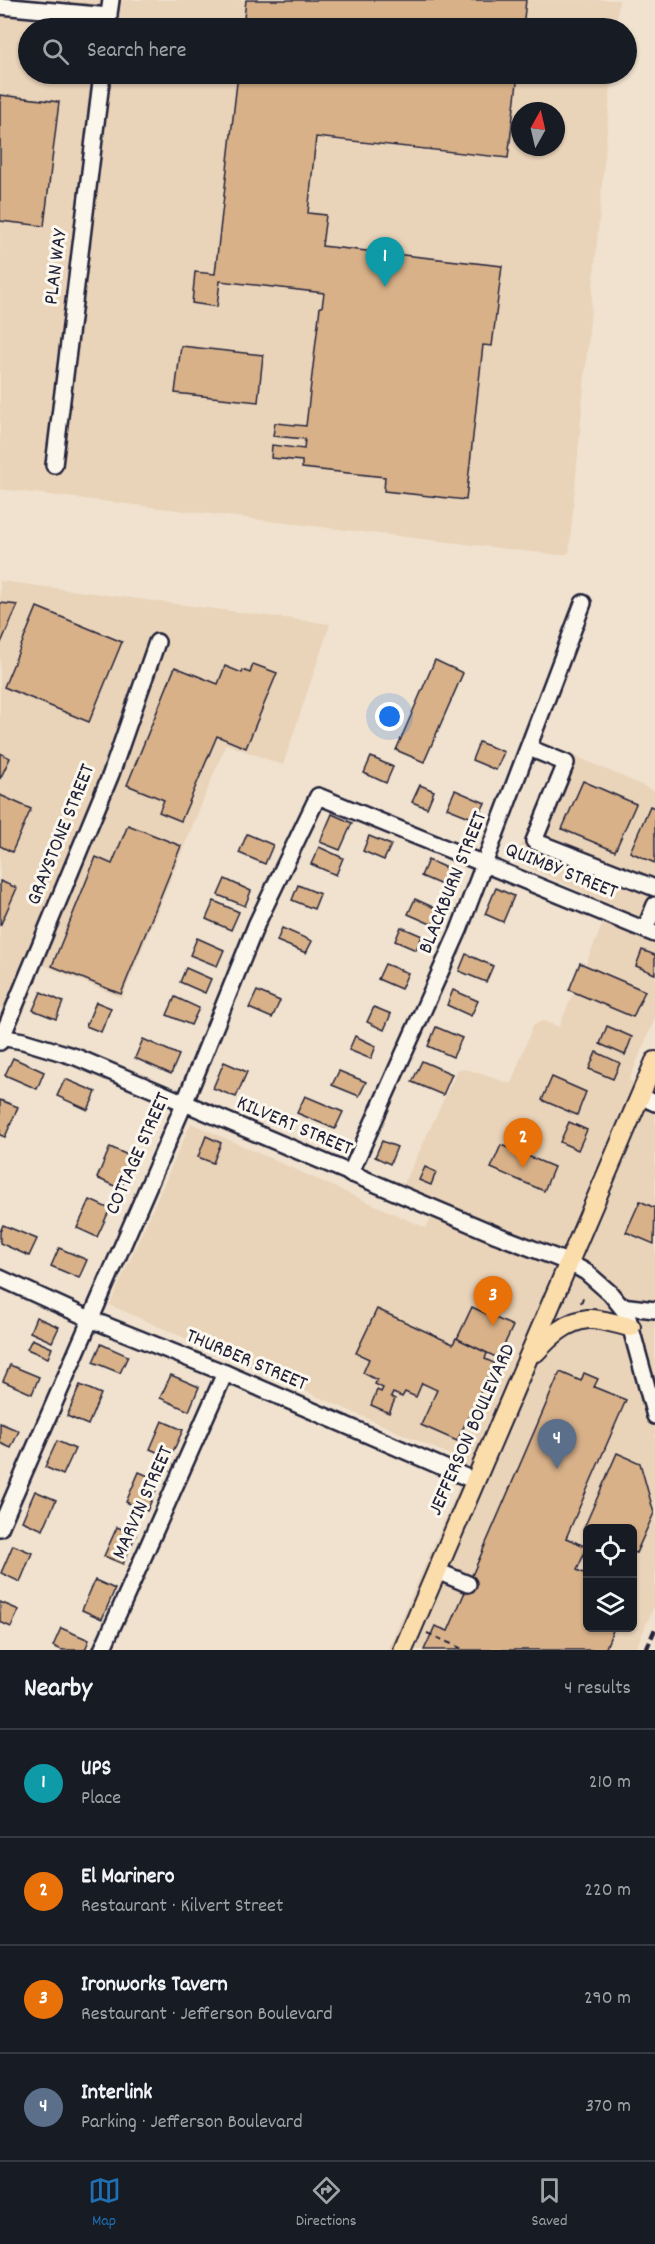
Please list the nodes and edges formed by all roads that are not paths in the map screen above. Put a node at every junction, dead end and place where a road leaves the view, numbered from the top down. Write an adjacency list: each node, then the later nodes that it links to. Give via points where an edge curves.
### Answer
1 (111, 0): 4 (street)
2 (0, 6): 3 (street)
3 (81, 18)
4 (109, 18)
5 (101, 84): 6 (street, PLAN WAY)
6 (54, 465)
7 (583, 603): 9 (street, BLACKBURN STREET)
8 (157, 642): 15 (street, GRAYSTONE STREET, via 111,774)
9 (529, 748): 11 (street, BLACKBURN STREET); 12 (street, via 566,763 534,841)
10 (318, 796): 11 (street, QUIMBY STREET); 18 (street, COTTAGE STREET, via 257,923)
11 (486, 863): 14 (street, QUIMBY STREET); 19 (street, BLACKBURN STREET)
12 (655, 888)
13 (655, 905): 14 (street)
14 (650, 931)
15 (1, 1039): 18 (street, KILVERT STREET, via 23,1041 76,1057)
16 (655, 1061): 17 (main road, JEFFERSON BOULEVARD)
17 (647, 1100): 20 (main road, JEFFERSON BOULEVARD)
18 (184, 1104): 19 (street, KILVERT STREET); 24 (street, COTTAGE STREET)
19 (350, 1174): 20 (street, KILVERT STREET)
20 (570, 1263): 22 (street, KILVERT STREET, via 586,1272); 26 (main road, JEFFERSON BOULEVARD)
21 (0, 1278): 24 (street, THURBER STREET)
22 (621, 1306): 23 (street); 25 (street, KILVERT STREET)
23 (655, 1310)
24 (90, 1319): 27 (street, THURBER STREET); 30 (street, COTTAGE STREET)
25 (631, 1327): 26 (main road, via 588,1319 568,1324); 28 (street, KILVERT STREET)
26 (529, 1360): 29 (main road, JEFFERSON BOULEVARD)
27 (225, 1373): 29 (street, THURBER STREET); 33 (street, MARVIN STREET)
28 (655, 1416)
29 (475, 1481): 31 (main road, JEFFERSON BOULEVARD)
30 (0, 1528)
31 (436, 1571): 32 (street); 34 (main road, JEFFERSON BOULEVARD)
32 (468, 1584)
33 (102, 1650)
34 (402, 1650)

